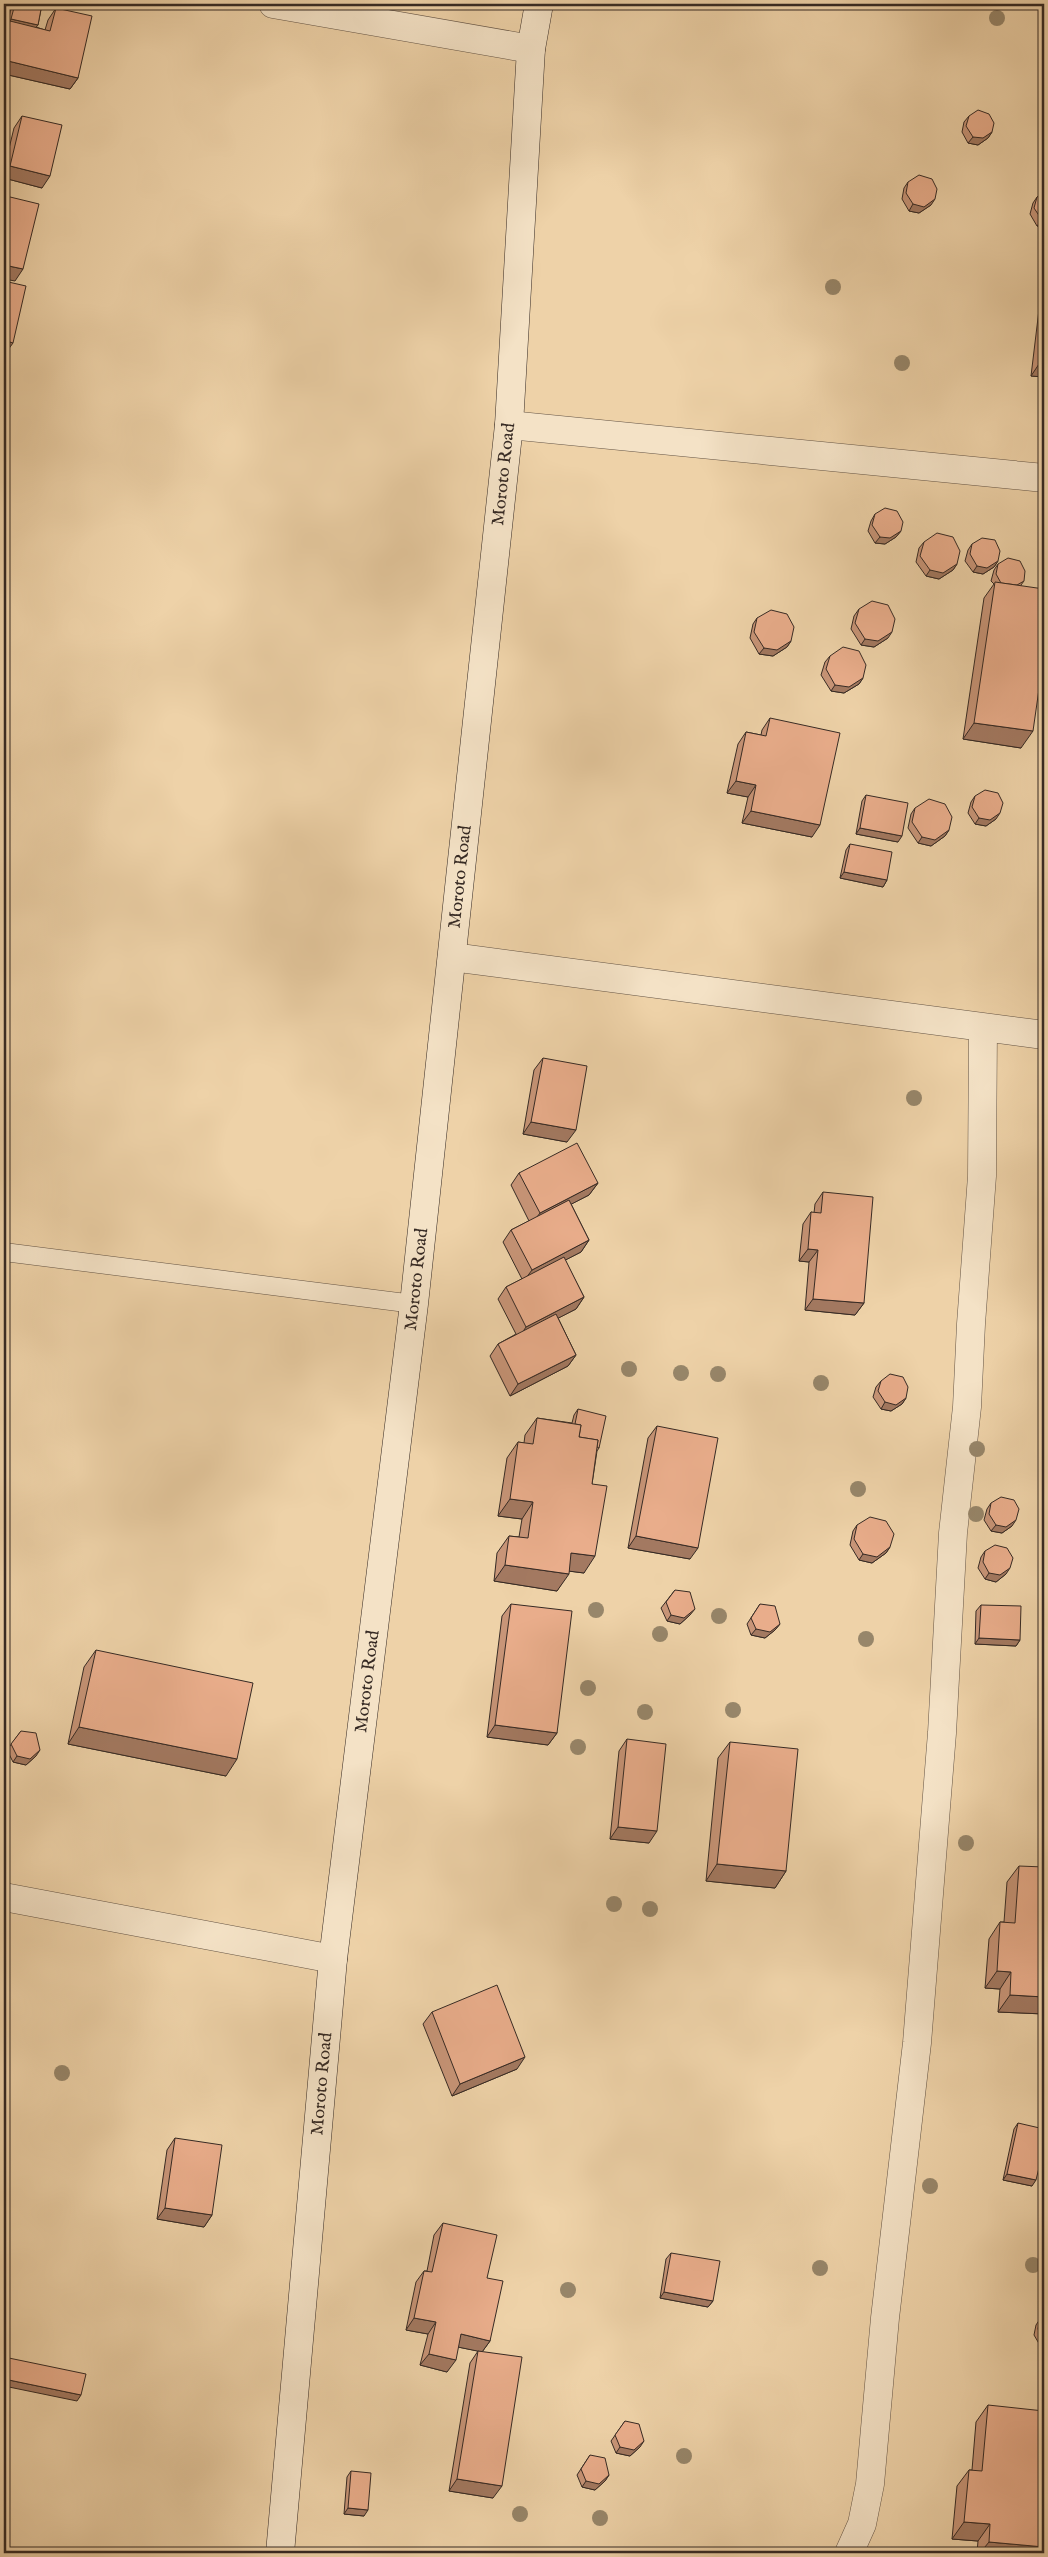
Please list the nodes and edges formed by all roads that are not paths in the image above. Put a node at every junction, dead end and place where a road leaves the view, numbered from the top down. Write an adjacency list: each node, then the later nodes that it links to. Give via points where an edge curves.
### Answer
1 (273, 4): 3 (street)
2 (538, 4): 3 (street, Moroto Road)
3 (531, 49): 4 (street, Moroto Road)
4 (509, 425): 5 (street); 6 (street, Moroto Road)
5 (1044, 478)
6 (452, 957): 7 (street); 10 (street, Moroto Road)
7 (983, 1028): 8 (street); 14 (street, via 982,1176 967,1407 953,1533 942,1733 918,2043 884,2318 870,2484 862,2524)
8 (1044, 1034)
9 (4, 1252): 10 (lane)
10 (414, 1304): 12 (street, Moroto Road)
11 (4, 1898): 12 (street)
12 (334, 1959): 13 (street, Moroto Road)
13 (280, 2553)
14 (849, 2553)

